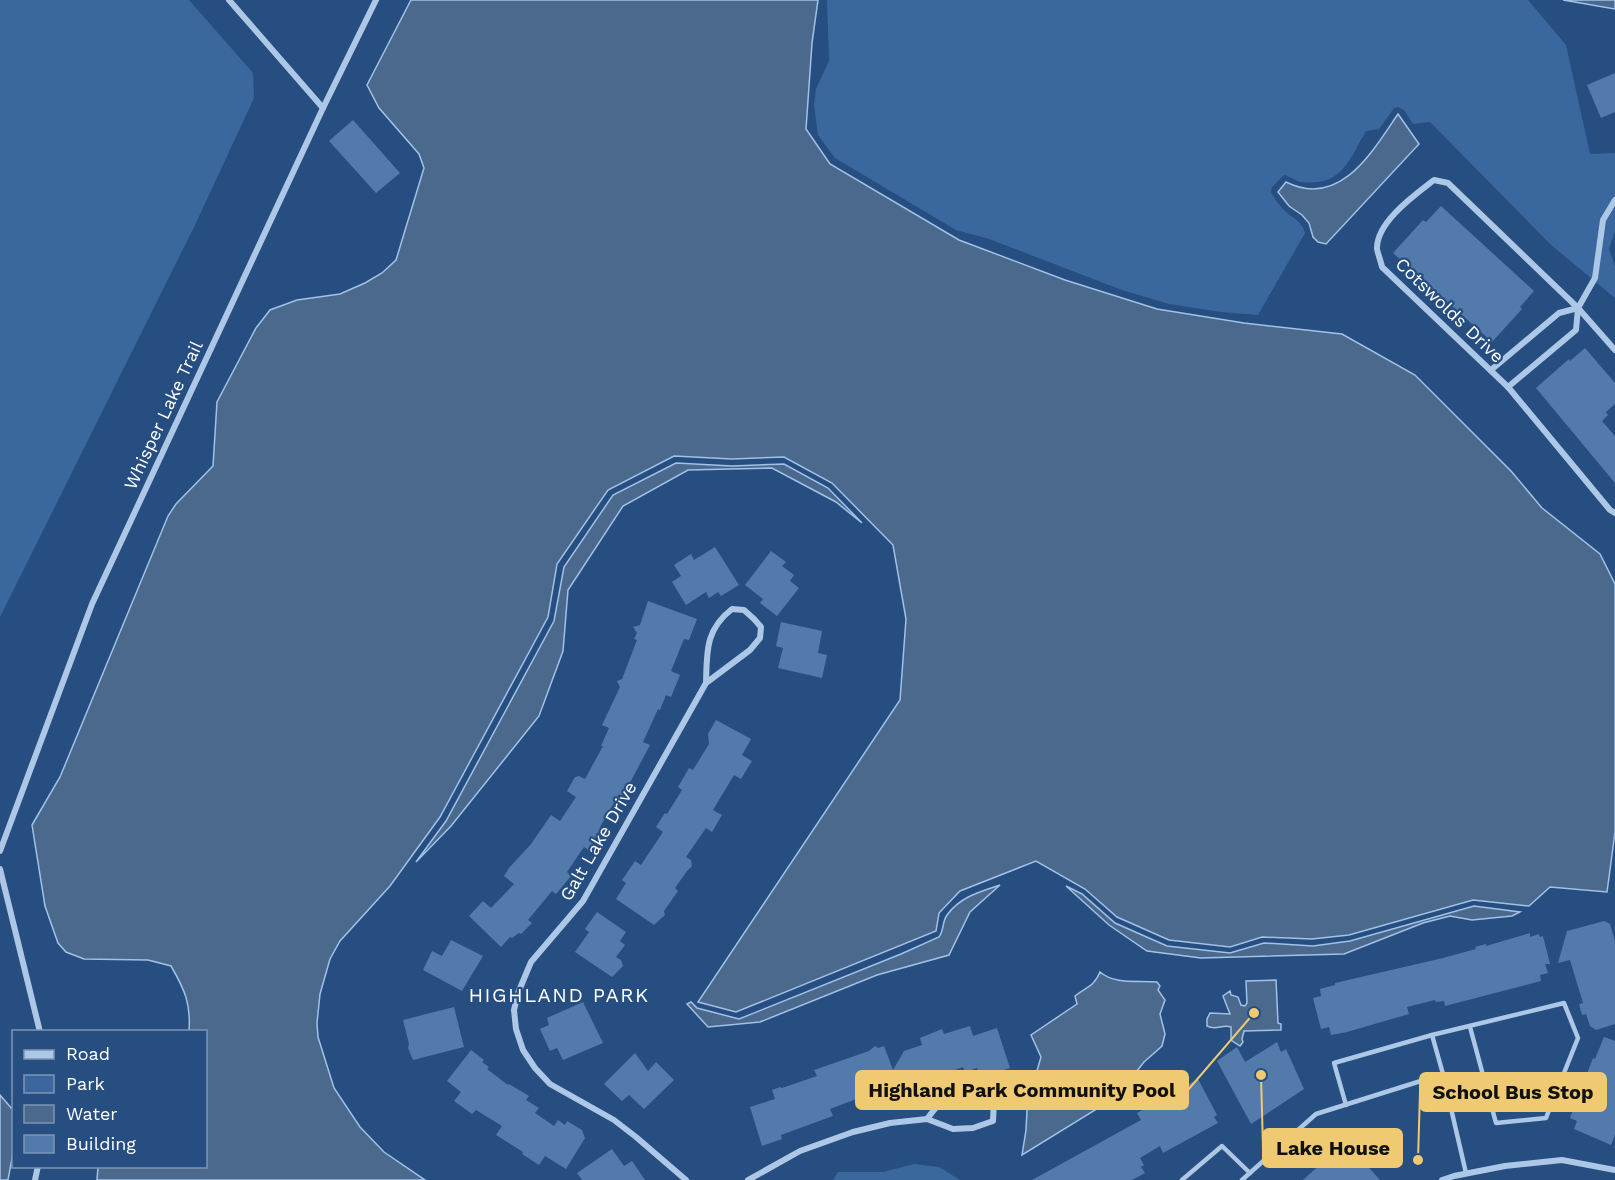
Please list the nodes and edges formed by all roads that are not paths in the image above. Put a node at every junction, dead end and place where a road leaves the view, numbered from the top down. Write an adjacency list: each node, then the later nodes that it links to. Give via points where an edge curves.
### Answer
1 (229, 0): 3 (street)
2 (376, 0): 3 (street, Whisper Lake Trail)
3 (322, 108): 11 (street, Whisper Lake Trail, via 92,604)
4 (1615, 200): 5 (street, via 1603,220 1596,278)
5 (1578, 308): 6 (street, Cotswolds Drive); 7 (street, via 1559,313); 7 (street, Cotswolds Drive, via 1448,183 1434,180 1398,209 1382,231 1377,248 1382,267); 8 (street, via 1576,330)
6 (1615, 350)
7 (1491, 370): 8 (street, Cotswolds Drive)
8 (1508, 387): 9 (street, Cotswolds Drive)
9 (1615, 513)
10 (706, 683): 10 (street, Galt Lake Drive, via 712,630 732,609 744,610 760,627 760,638); 22 (street, Galt Lake Drive, via 583,901 531,962 514,1010 524,1050 550,1084 614,1120)
11 (0, 851)
12 (0, 869): 14 (street)
13 (1470, 1027): 13 (lane, via 1564,1003 1578,1038 1546,1118 1496,1123); 15 (lane)
14 (40, 1030)
15 (1432, 1035): 16 (lane); 17 (lane, via 1334,1063)
16 (1443, 1074): 17 (lane); 21 (lane)
17 (1346, 1105): 20 (lane, via 1316,1114)
18 (927, 1119): 18 (street, via 953,1129 973,1128 993,1121 994,1100 988,1089 963,1089 936,1105); 23 (street, via 853,1132 800,1151)
19 (1615, 1170): 21 (street, via 1562,1160)
20 (1251, 1173): 24 (lane, via 1222,1146); 25 (lane)
21 (1466, 1173): 26 (street)
22 (686, 1180)
23 (748, 1180)
24 (1182, 1180)
25 (1242, 1180)
26 (1442, 1180)

